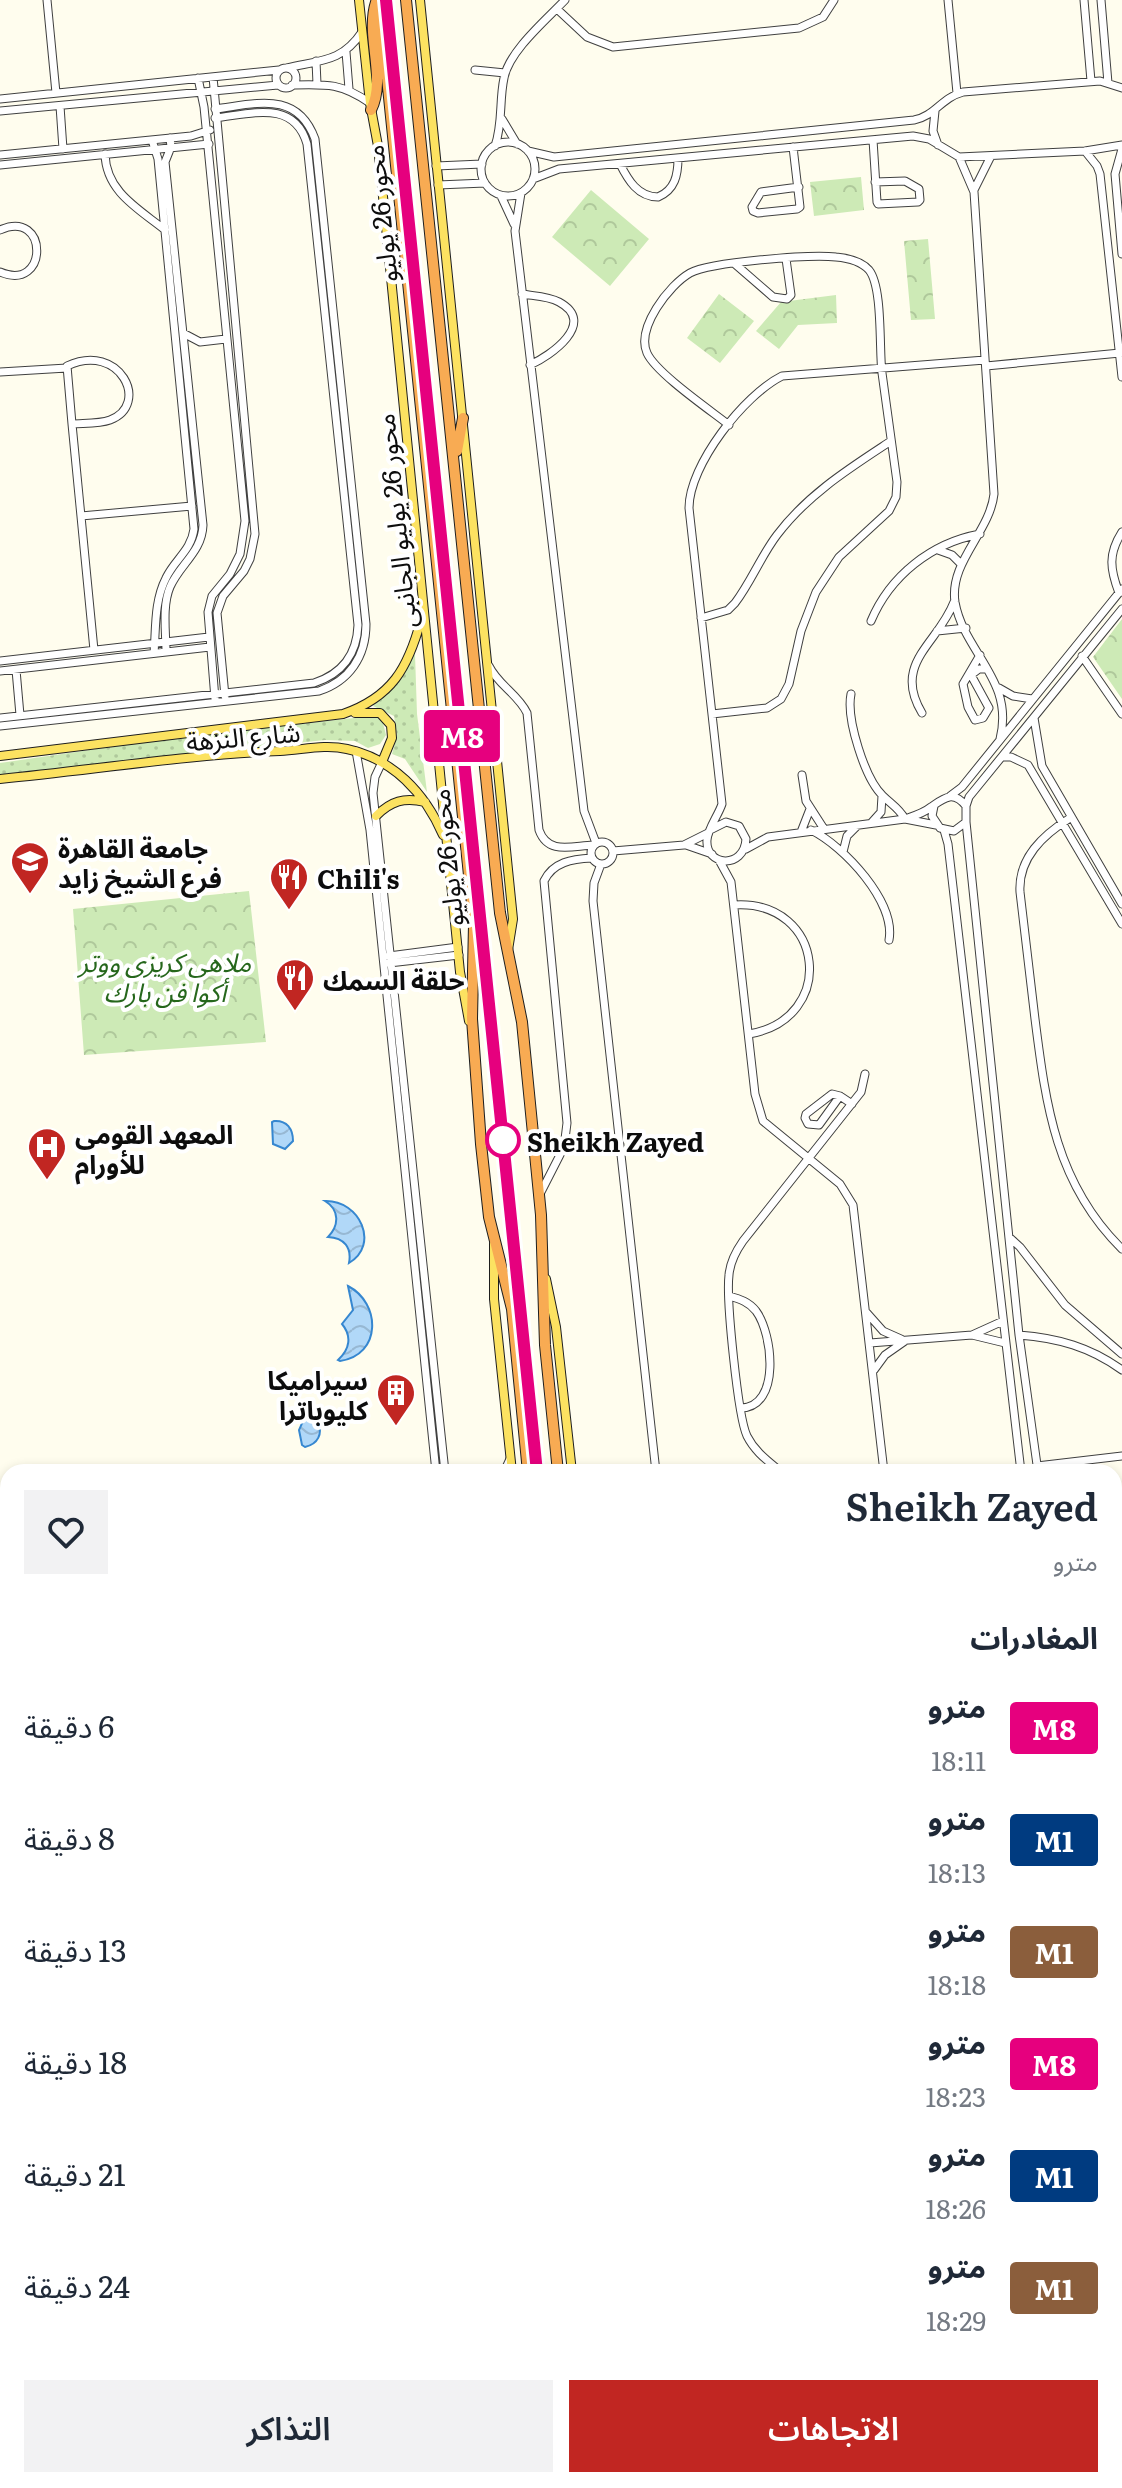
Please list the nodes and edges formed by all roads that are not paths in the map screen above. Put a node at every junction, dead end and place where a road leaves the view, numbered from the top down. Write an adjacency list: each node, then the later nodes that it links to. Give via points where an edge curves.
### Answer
1 (47, 0): 29 (street)
2 (359, 0): 12 (main road, محور 26 يوليو الجانبى)
3 (378, 0): 33 (highway, via 373,20 377,95); 192 (highway, محور 26 يوليو, via 474,924)
4 (406, 0): 96 (highway, محور 26 يوليو)
5 (420, 0): 62 (main road)
6 (565, 0): 11 (street)
7 (834, 0): 11 (street, via 823,17 799,28 613,47 587,37)
8 (948, 0): 30 (street)
9 (1084, 0): 20 (street)
10 (1101, 0): 21 (street)
11 (557, 9): 17 (street)
12 (362, 32): 13 (street); 33 (main road, محور 26 يوليو الجانبى)
13 (346, 52): 14 (street); 26 (street)
14 (316, 61): 15 (street); 22 (street)
15 (283, 69): 18 (street); 23 (street); 24 (street, via 295,76)
16 (475, 70): 17 (street)
17 (505, 73): 38 (street)
18 (213, 77): 19 (street); 28 (street)
19 (198, 78): 27 (street); 29 (street)
20 (1091, 81): 21 (street); 30 (street)
21 (1108, 83): 25 (street)
22 (317, 84): 24 (street); 26 (street)
23 (278, 85): 24 (street); 28 (street)
24 (292, 85)
25 (1122, 88)
26 (349, 89): 33 (street)
27 (200, 90): 28 (street); 32 (street); 40 (street)
28 (213, 91): 34 (street)
29 (56, 93): 31 (street)
30 (957, 93): 35 (street)
31 (0, 99)
32 (60, 106): 36 (street); 51 (street)
33 (371, 107): 106 (main road, محور 26 يوليو الجانبى)
34 (215, 109): 37 (street); 111 (street, via 278,103 302,116 315,139)
35 (935, 109): 47 (street); 52 (street, via 922,119 891,123 554,157)
36 (0, 111)
37 (215, 118): 39 (street); 111 (street, via 278,113 305,135)
38 (502, 119): 45 (street); 48 (street)
39 (216, 129): 40 (street); 43 (street)
40 (206, 131): 42 (street); 44 (street)
41 (873, 140): 47 (street, via 921,137); 49 (street); 64 (street)
42 (170, 143): 44 (street); 46 (street); 81 (street, via 165,162)
43 (217, 143): 44 (street); 130 (street, via 255,534 244,571 223,596 217,613)
44 (207, 144): 82 (street)
45 (517, 144): 48 (street); 52 (street)
46 (152, 145): 51 (street); 54 (street); 75 (street)
47 (938, 145): 57 (street)
48 (495, 146): 59 (street)
49 (793, 147): 58 (street); 67 (street)
50 (1122, 147): 53 (street); 68 (street)
51 (63, 149): 55 (street)
52 (528, 151): 63 (street)
53 (1085, 151): 56 (street); 69 (street, via 1097,166)
54 (105, 154): 61 (street); 75 (street, via 118,192)
55 (0, 155)
56 (991, 156): 57 (street); 70 (street)
57 (959, 157): 70 (street)
58 (678, 158): 60 (street); 60 (street, via 672,186 658,197 637,190)
59 (482, 164): 62 (street); 65 (street)
60 (620, 164): 63 (street, via 559,169)
61 (0, 165)
62 (436, 166): 66 (main road)
63 (533, 179): 71 (street)
64 (875, 182): 64 (street, via 879,205 920,200 919,189 906,181)
65 (485, 183): 66 (street); 72 (street)
66 (438, 185): 92 (main road)
67 (799, 187): 67 (street, via 797,209 753,211 761,192)
68 (1116, 189): 69 (street); 76 (street)
69 (1103, 190): 84 (street)
70 (974, 192): 86 (street)
71 (521, 193): 72 (street); 73 (street)
72 (501, 196): 73 (street)
73 (514, 226): 80 (street)
74 (0, 230): 79 (street, via 25,229 38,253 26,272)
75 (165, 230): 97 (street)
76 (1122, 254)
77 (786, 259): 78 (street); 78 (street, via 791,295 787,299 773,297); 89 (street, via 837,257 868,268 877,290)
78 (735, 264): 94 (street, via 701,269 682,279 648,321 644,336 652,361)
79 (0, 272)
80 (522, 294): 87 (street); 87 (street, via 561,303 573,324 563,344)
81 (183, 333): 83 (street); 85 (street)
82 (226, 339): 83 (street); 112 (street, via 245,532 236,564 209,604)
83 (200, 342): 85 (street)
84 (1120, 353): 86 (street); 91 (street)
85 (186, 359): 113 (street, via 202,536 168,594)
86 (986, 363): 89 (street); 100 (street, via 994,494)
87 (530, 365): 170 (street, via 584,811)
88 (67, 368): 90 (street); 93 (street); 93 (street, via 108,363 122,372 128,387 126,404 116,417)
89 (882, 368): 94 (street, via 782,376); 95 (street)
90 (0, 372)
91 (1122, 377)
92 (463, 418): 96 (highway); 123 (main road)
93 (72, 424): 98 (street)
94 (729, 425): 107 (street, via 696,474 689,496)
95 (891, 441): 107 (street, via 809,500 778,534 735,603); 135 (street, via 896,497 885,516 839,557 816,592 787,691 767,708)
96 (454, 465): 185 (highway, محور 26 يوليو)
97 (192, 506): 98 (street); 114 (street, via 193,536 164,582)
98 (81, 516): 117 (street)
99 (1122, 532): 103 (street, via 1110,567)
100 (980, 534): 101 (street); 102 (street)
101 (938, 550): 102 (street); 108 (street, via 902,574)
102 (961, 564): 104 (street)
103 (1120, 591): 116 (street)
104 (955, 601): 109 (street); 110 (street)
105 (1122, 609): 121 (street)
106 (423, 612): 134 (main road, شارع النزهة, via 413,649 398,676 376,698); 169 (main road, محور 26 يوليو الجانبى)
107 (701, 618): 135 (street)
108 (871, 621)
109 (966, 628): 110 (street); 120 (street)
110 (937, 631): 133 (street, via 921,651 912,675 914,700)
111 (362, 635): 130 (street, via 362,654 352,671 328,688)
112 (209, 637): 113 (street); 115 (street)
113 (166, 642): 114 (street); 118 (street)
114 (155, 643): 117 (street); 119 (street)
115 (210, 647): 118 (street); 131 (street)
116 (1075, 648): 121 (street); 132 (street)
117 (94, 650): 122 (street)
118 (166, 652): 119 (street)
119 (154, 653): 125 (street)
120 (980, 655): 124 (street); 127 (street)
121 (1083, 657): 136 (street); 139 (street)
122 (0, 661)
123 (489, 666): 170 (street, via 527,713 543,840 555,848); 185 (main road, via 513,919)
124 (987, 669): 127 (street); 128 (street)
125 (16, 670): 126 (street); 137 (street)
126 (0, 671)
127 (969, 674): 127 (street, via 963,691 972,717 979,720 989,705)
128 (997, 687): 132 (street); 141 (street, via 1004,712)
129 (851, 694): 148 (street, via 853,733)
130 (225, 697): 131 (street)
131 (215, 699): 137 (street); 140 (street)
132 (1032, 699): 141 (street)
133 (922, 713)
134 (343, 714): 143 (main road, شارع النزهة); 145 (main road, via 374,711 388,720 392,738)
135 (712, 714): 151 (street)
136 (1122, 714)
137 (20, 715): 138 (street)
138 (0, 718)
139 (1034, 718): 144 (street); 156 (street, via 1041,762)
140 (0, 726)
141 (1000, 739): 149 (street)
142 (356, 751): 145 (main road, شارع النزهة); 147 (main road, شارع النزهة, via 324,747); 178 (street)
143 (0, 756)
144 (1002, 757): 153 (street); 160 (street, via 1028,765)
145 (382, 762): 150 (main road, شارع النزهة); 155 (street, via 373,787)
146 (802, 775): 154 (street)
147 (0, 779)
148 (882, 796): 157 (street); 159 (street, via 881,812)
149 (950, 796): 152 (street); 153 (street)
150 (426, 802): 155 (main road, via 400,800); 169 (main road, شارع النزهة)
151 (722, 804): 162 (street); 165 (street)
152 (934, 806): 157 (street); 163 (street, via 932,816)
153 (966, 806): 158 (street)
154 (810, 809): 164 (street); 167 (street)
155 (376, 816): 178 (street)
156 (1070, 818): 160 (street); 180 (street)
157 (905, 819): 159 (street); 163 (street)
158 (966, 822): 163 (street, via 954,831); 187 (street)
159 (870, 823): 161 (street)
160 (1062, 823): 182 (street); 203 (street, via 1024,861 1019,876 1042,1074 1062,1159 1086,1204)
161 (858, 824): 164 (street); 173 (street, via 847,836)
162 (739, 826): 165 (street, via 726,822); 168 (street); 174 (street, via 746,839)
163 (940, 828): 188 (street, via 948,844)
164 (824, 829): 166 (street)
165 (711, 830): 171 (street); 175 (street, via 707,844)
166 (811, 830): 167 (street); 173 (street)
167 (801, 832): 168 (street)
168 (768, 837): 174 (street)
169 (447, 844): 184 (main road, محور 26 يوليو الجانبى)
170 (594, 844): 172 (street, via 608,843); 176 (street)
171 (684, 845): 172 (street); 175 (street)
172 (613, 851): 177 (street)
173 (843, 852): 183 (street, via 885,912)
174 (741, 854): 175 (street, via 728,861); 179 (street)
175 (714, 856): 179 (street)
176 (592, 858): 177 (street); 200 (street, via 559,864 544,881 567,1131)
177 (601, 864): 228 (street, via 593,901)
178 (379, 877): 186 (street)
179 (731, 882): 181 (street)
180 (1122, 904)
181 (735, 905): 191 (street); 191 (street, via 762,907 787,920 804,942 810,964 808,984 796,1009 775,1027)
182 (1122, 924)
183 (889, 940)
184 (458, 951): 186 (street); 192 (main road, محور 26 يوليو الجانبى)
185 (508, 951): 200 (highway, محور 26 يوليو, via 522,1022)
186 (387, 960): 197 (street)
187 (984, 989): 188 (street); 189 (street)
188 (965, 993): 190 (street)
189 (985, 1004): 190 (street); 198 (street)
190 (967, 1006): 199 (street)
191 (749, 1034): 196 (street, via 760,1116)
192 (473, 1038): 202 (highway, محور 26 يوليو)
193 (865, 1074): 195 (street, via 864,1087)
194 (840, 1096): 194 (street, via 828,1096 806,1114 806,1122 819,1125); 195 (street)
195 (852, 1104): 196 (street)
196 (808, 1159): 205 (street, via 737,1249); 206 (street, via 840,1184 853,1205)
197 (410, 1172): 216 (street); 217 (street)
198 (1003, 1185): 199 (street); 201 (street)
199 (987, 1187): 207 (street)
200 (539, 1196): 204 (highway, محور 26 يوليو)
201 (1009, 1237): 209 (street); 213 (street, via 1065,1305)
202 (494, 1239): 220 (main road, via 494,1299); 225 (highway, محور 26 يوليو, via 512,1309)
203 (1122, 1249)
204 (544, 1272): 226 (highway, محور 26 يوليو, via 545,1345); 227 (main road, via 556,1327)
205 (729, 1296): 218 (street); 218 (street, via 754,1308 769,1351 763,1396 758,1404)
206 (866, 1312): 210 (street, via 883,1331); 211 (street)
207 (1003, 1321): 208 (street); 212 (street)
208 (972, 1335): 210 (street); 212 (street)
209 (1019, 1335): 214 (street, via 1074,1344); 232 (street)
210 (907, 1340): 211 (street); 215 (street, via 891,1349)
211 (870, 1343): 215 (street)
212 (1005, 1343): 231 (street)
213 (1122, 1354)
214 (1121, 1366)
215 (874, 1370): 230 (street)
216 (435, 1371): 217 (street); 222 (street)
217 (426, 1372): 221 (street)
218 (741, 1408): 229 (street, via 753,1447)
219 (1122, 1456): 233 (street)
220 (510, 1459): 223 (street); 224 (main road)
221 (435, 1464)
222 (444, 1464)
223 (508, 1464)
224 (511, 1464)
225 (527, 1464)
226 (557, 1464)
227 (571, 1464)
228 (655, 1464)
229 (772, 1464)
230 (883, 1464)
231 (1020, 1464)
232 (1036, 1464)
233 (1070, 1464)

